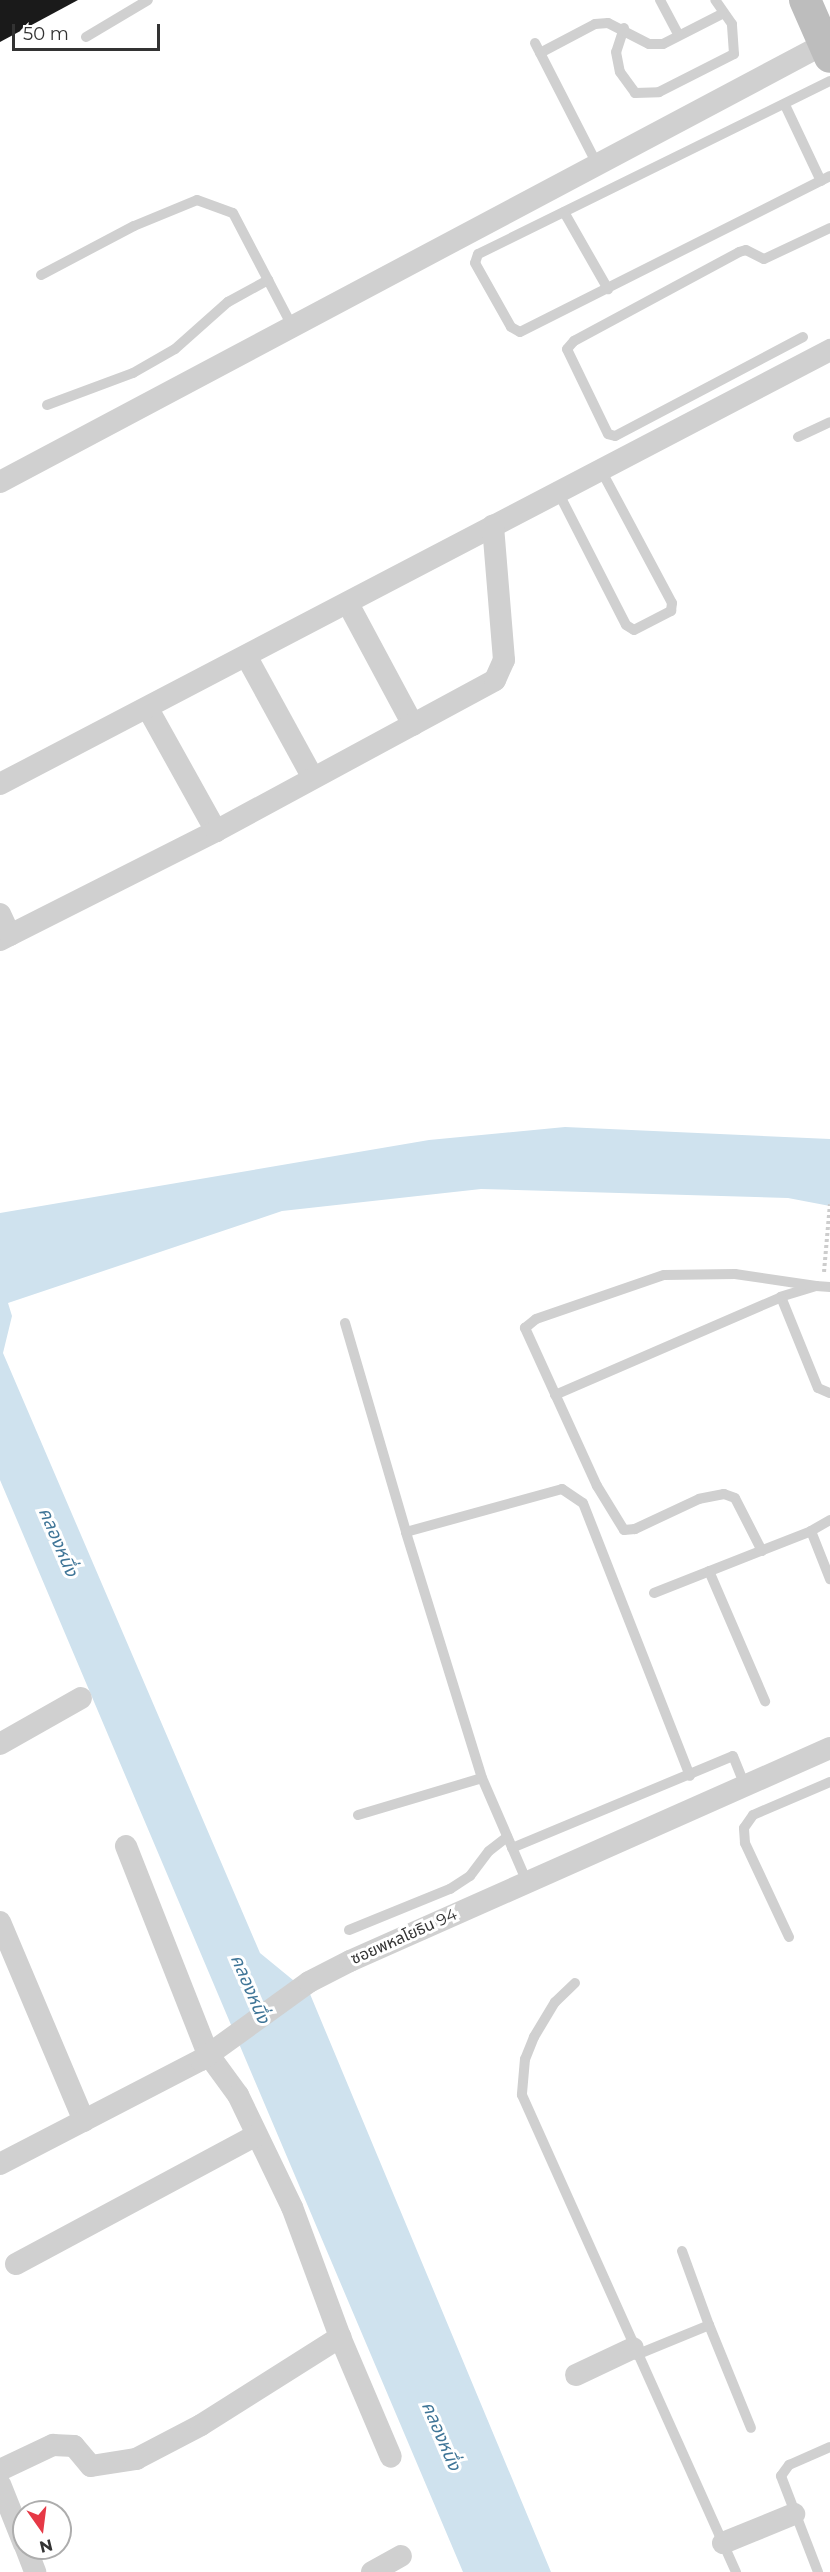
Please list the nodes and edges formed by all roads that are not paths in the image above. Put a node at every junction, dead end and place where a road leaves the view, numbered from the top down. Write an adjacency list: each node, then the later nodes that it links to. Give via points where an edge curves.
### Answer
1 (148, 0): 8 (lane)
2 (660, 0): 7 (lane)
3 (716, 0): 5 (lane)
4 (805, 0): 9 (main road)
5 (722, 14): 6 (lane, via 732,24 734,54 683,82 644,95 635,93 616,62); 7 (lane)
6 (624, 28): 7 (lane, via 649,44 663,44); 12 (lane, via 595,24 537,48)
7 (679, 35)
8 (86, 37)
9 (827, 50): 12 (street)
10 (830, 81): 11 (lane)
11 (784, 105): 13 (lane); 14 (lane)
12 (597, 164): 19 (street)
13 (825, 178): 18 (lane)
14 (564, 212): 18 (lane); 18 (lane, via 478,254 475,262 510,327 520,332)
15 (830, 228): 20 (lane, via 764,259 746,250 739,252 574,341 567,349 608,434 615,436)
16 (41, 275): 17 (lane, via 134,226 197,200 233,213)
17 (268, 280): 19 (lane); 22 (lane, via 228,302 175,349 133,373)
18 (608, 289)
19 (292, 326): 26 (street)
20 (803, 337)
21 (830, 350): 25 (street)
22 (47, 405)
23 (830, 422): 24 (lane)
24 (798, 437)
25 (601, 470): 27 (street); 27 (lane, via 672,603 671,611 634,630 626,625)
26 (0, 482)
27 (558, 492): 28 (street)
28 (493, 525): 32 (street, via 501,670 495,681); 34 (street)
29 (353, 613): 32 (street)
30 (250, 663): 33 (street)
31 (152, 716): 35 (street)
32 (413, 725): 33 (street)
33 (313, 778): 35 (street)
34 (0, 784)
35 (216, 831): 37 (street)
36 (0, 914): 37 (street)
37 (5, 938)
38 (823, 1286): 39 (lane); 42 (lane, via 735,1274 673,1274 536,1319 525,1328)
39 (781, 1297): 41 (lane, via 818,1388); 42 (lane)
40 (345, 1323): 45 (lane)
41 (830, 1393)
42 (555, 1395): 46 (lane, via 597,1486 624,1530 635,1529 699,1499 724,1494 735,1498)
43 (830, 1520): 44 (lane)
44 (811, 1531): 46 (lane); 48 (lane)
45 (406, 1532): 54 (lane, via 562,1489 574,1494 583,1503); 55 (lane)
46 (762, 1551): 47 (lane)
47 (709, 1571): 49 (lane); 51 (lane)
48 (830, 1579)
49 (654, 1593)
50 (81, 1698): 52 (street)
51 (765, 1701)
52 (0, 1744)
53 (830, 1748): 57 (street, ซอยพหลโยธิน 94)
54 (690, 1776): 57 (lane, via 733,1756); 61 (lane)
55 (482, 1778): 58 (lane); 59 (lane)
56 (830, 1782): 65 (lane, via 753,1815 744,1828 746,1843)
57 (746, 1786): 62 (street, ซอยพหลโยธิน 94)
58 (358, 1815)
59 (507, 1837): 61 (lane); 64 (lane, via 489,1851 470,1876 450,1889)
60 (126, 1846): 67 (street)
61 (512, 1848): 62 (lane)
62 (527, 1882): 67 (street, ซอยพหลโยธิน 94, via 309,1982)
63 (0, 1922): 68 (street)
64 (349, 1930)
65 (789, 1936)
66 (575, 1983): 75 (lane, via 555,2002 534,2037 525,2059 522,2095)
67 (213, 2051): 68 (street, ซอยพหลโยธิน 94); 69 (street)
68 (84, 2121): 70 (street, ซอยพหลโยธิน 94)
69 (257, 2135): 72 (street); 74 (street, via 292,2208)
70 (0, 2163)
71 (682, 2251): 73 (lane)
72 (16, 2264)
73 (709, 2325): 75 (lane); 77 (lane)
74 (339, 2337): 79 (street); 80 (street, via 201,2425 136,2459 91,2466 74,2446 53,2445)
75 (634, 2352): 76 (street); 84 (lane)
76 (576, 2375)
77 (751, 2428)
78 (830, 2447): 83 (lane, via 789,2465 781,2476)
79 (392, 2457)
80 (0, 2470)
81 (0, 2484): 82 (street)
82 (12, 2514)
83 (794, 2514): 84 (street); 88 (lane)
84 (723, 2543): 87 (lane)
85 (401, 2556): 86 (street)
86 (372, 2572)
87 (736, 2572)
88 (818, 2572)

